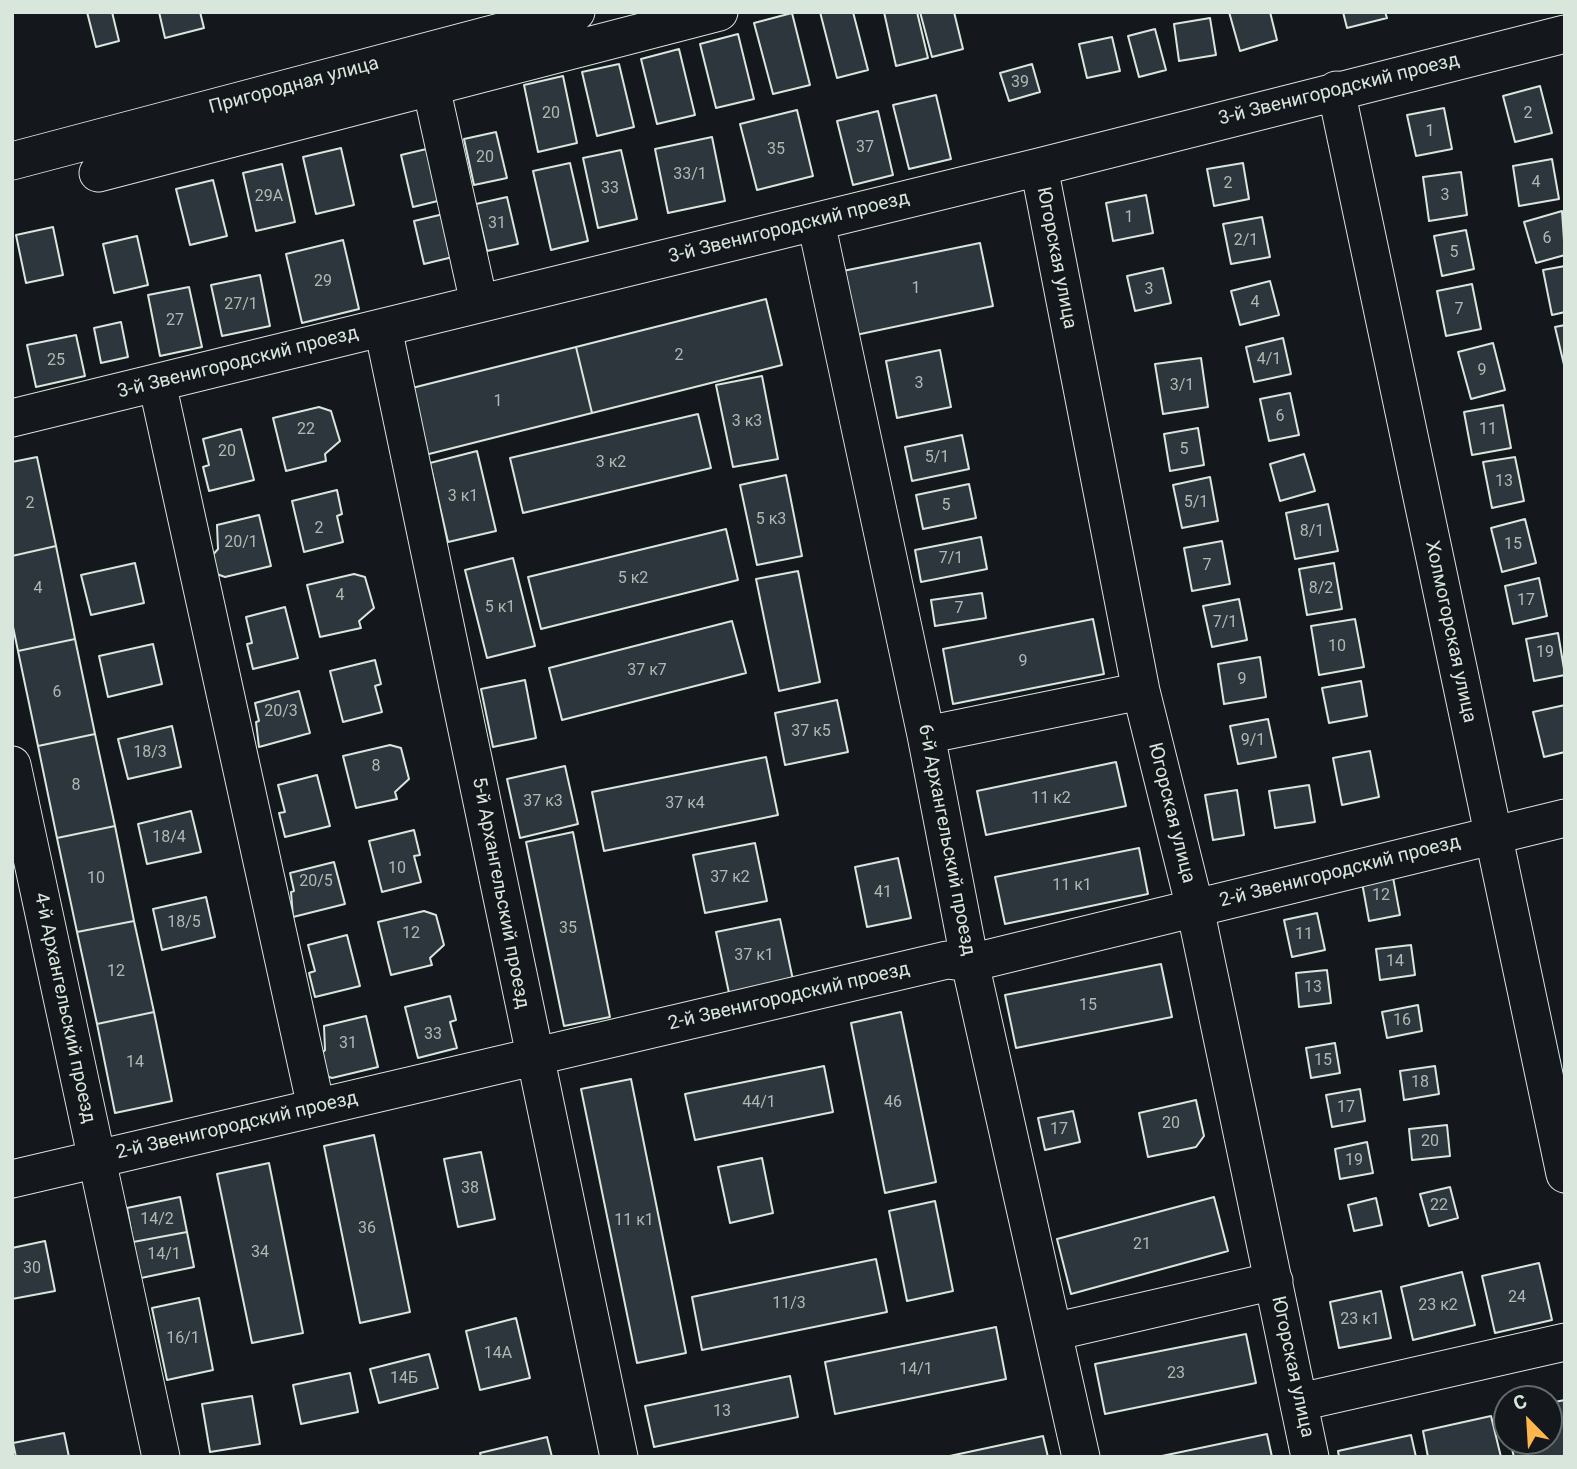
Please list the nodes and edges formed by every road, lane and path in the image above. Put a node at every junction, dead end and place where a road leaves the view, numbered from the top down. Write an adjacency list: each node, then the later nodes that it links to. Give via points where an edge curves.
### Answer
1 (576, 12): 6 (street, Пригородная улица)
2 (719, 12): 4 (street)
3 (1565, 34): 5 (street, 3-й Звенигородский проезд)
4 (431, 87): 8 (street); 10 (street)
5 (1336, 90): 7 (street, 3-й Звенигородский проезд); 18 (street, Холмогорская улица)
6 (12, 161)
7 (1038, 167): 9 (street, 3-й Звенигородский проезд); 14 (street, Югорская улица)
8 (98, 173)
9 (816, 222): 10 (street, 3-й Звенигородский проезд); 15 (street, 6-й Архангельский проезд)
10 (480, 303): 11 (street, 3-й Звенигородский проезд)
11 (383, 328): 12 (street, 3-й Звенигородский проезд); 21 (street, 5-й Архангельский проезд)
12 (158, 383): 13 (street, 3-й Звенигородский проезд); 22 (street)
13 (12, 418)
14 (1141, 691): 15 (street); 19 (street, Югорская улица)
15 (926, 735): 20 (street, 6-й Архангельский проезд)
16 (12, 765): 23 (street, 4-й Архангельский проезд)
17 (1565, 818): 18 (street, 2-й Звенигородский проезд)
18 (1492, 835): 19 (street, 2-й Звенигородский проезд); 24 (street, Холмогорская улица)
19 (1195, 908): 20 (street, 2-й Звенигородский проезд); 26 (street, Югорская улица)
20 (970, 963): 21 (street, 2-й Звенигородский проезд, via 947,960); 27 (street, 6-й Архангельский проезд)
21 (533, 1056): 22 (street, 2-й Звенигородский проезд); 31 (street, 5-й Архангельский проезд)
22 (316, 1107): 23 (street, 2-й Звенигородский проезд)
23 (97, 1159): 25 (street, 2-й Звенигородский проезд); 30 (street, 4-й Архангельский проезд)
24 (1565, 1174)
25 (12, 1179)
26 (1274, 1281): 27 (street); 29 (street, Югорская улица)
27 (1053, 1332): 32 (street, 6-й Архангельский проезд)
28 (1565, 1342): 29 (street)
29 (1300, 1402): 33 (street, Югорская улица)
30 (161, 1457)
31 (619, 1457)
32 (1081, 1457)
33 (1310, 1457)

